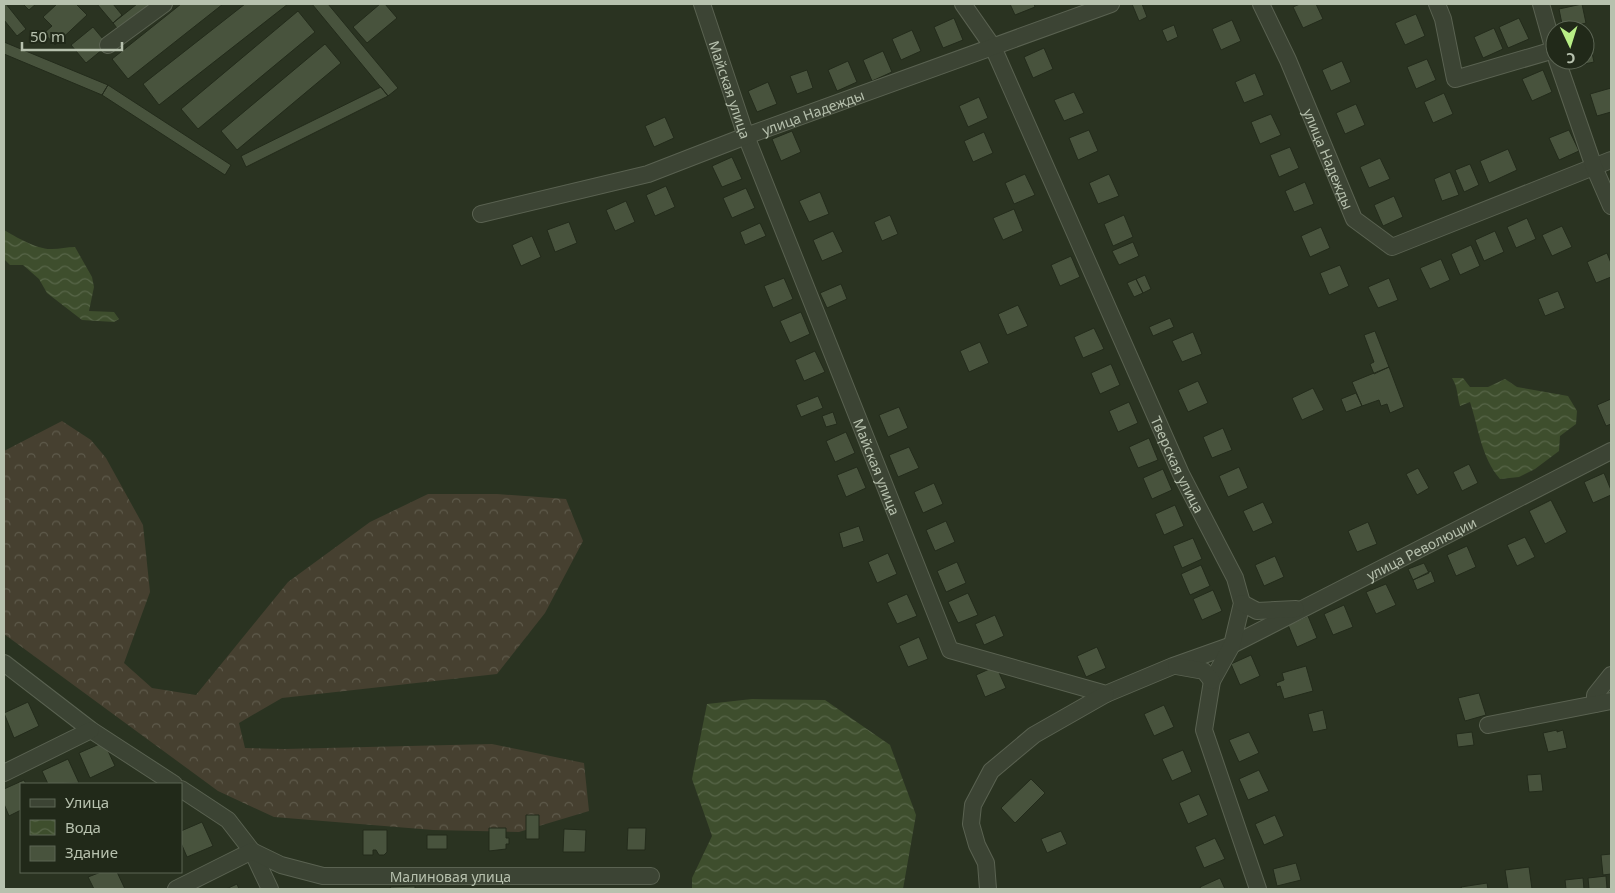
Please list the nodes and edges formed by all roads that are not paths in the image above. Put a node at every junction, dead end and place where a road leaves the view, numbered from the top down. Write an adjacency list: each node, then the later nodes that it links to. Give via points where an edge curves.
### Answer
1 (164, 4): 9 (street)
2 (702, 4): 13 (street, Майская улица)
3 (963, 4): 10 (street, Тверская улица)
4 (1111, 4): 10 (street, улица Надежды)
5 (1261, 4): 15 (street, улица Надежды, via 1288,60 1354,219 1392,247)
6 (1437, 4): 11 (street, via 1444,19 1455,79)
7 (1541, 4): 8 (street)
8 (1545, 20)
9 (108, 45)
10 (993, 48): 13 (street, улица Надежды); 19 (street, Тверская улица, via 1181,474 1235,578)
11 (1545, 57)
12 (1560, 70): 15 (street)
13 (746, 136): 17 (street, улица Надежды, via 648,174); 26 (street, Майская улица, via 950,650)
14 (1611, 160): 15 (street, улица Надежды)
15 (1594, 167): 16 (street)
16 (1611, 206)
17 (480, 214)
18 (1611, 451): 20 (street, улица Революции)
19 (1242, 603): 20 (street, via 1257,611); 21 (street, Тверская улица)
20 (1305, 608): 21 (street, улица Революции)
21 (1232, 645): 23 (street); 25 (street, Тверская улица)
22 (4, 663): 30 (street)
23 (1173, 666): 25 (street, via 1204,671); 26 (street)
24 (1611, 675): 28 (street, via 1595,694)
25 (1212, 680): 39 (street, Тверская улица, via 1204,730)
26 (1106, 694): 38 (street, via 1034,735 992,771 973,805 971,824 986,862)
27 (1611, 701): 28 (street)
28 (1595, 704): 29 (street)
29 (1488, 725)
30 (91, 730): 31 (street); 32 (street)
31 (4, 773)
32 (172, 783)
33 (182, 790): 34 (street, via 228,820)
34 (252, 851): 35 (street, Малиновая улица, via 281,865 323,876); 36 (street); 37 (street)
35 (651, 876)
36 (176, 889)
37 (270, 889)
38 (988, 889)
39 (1258, 889)

